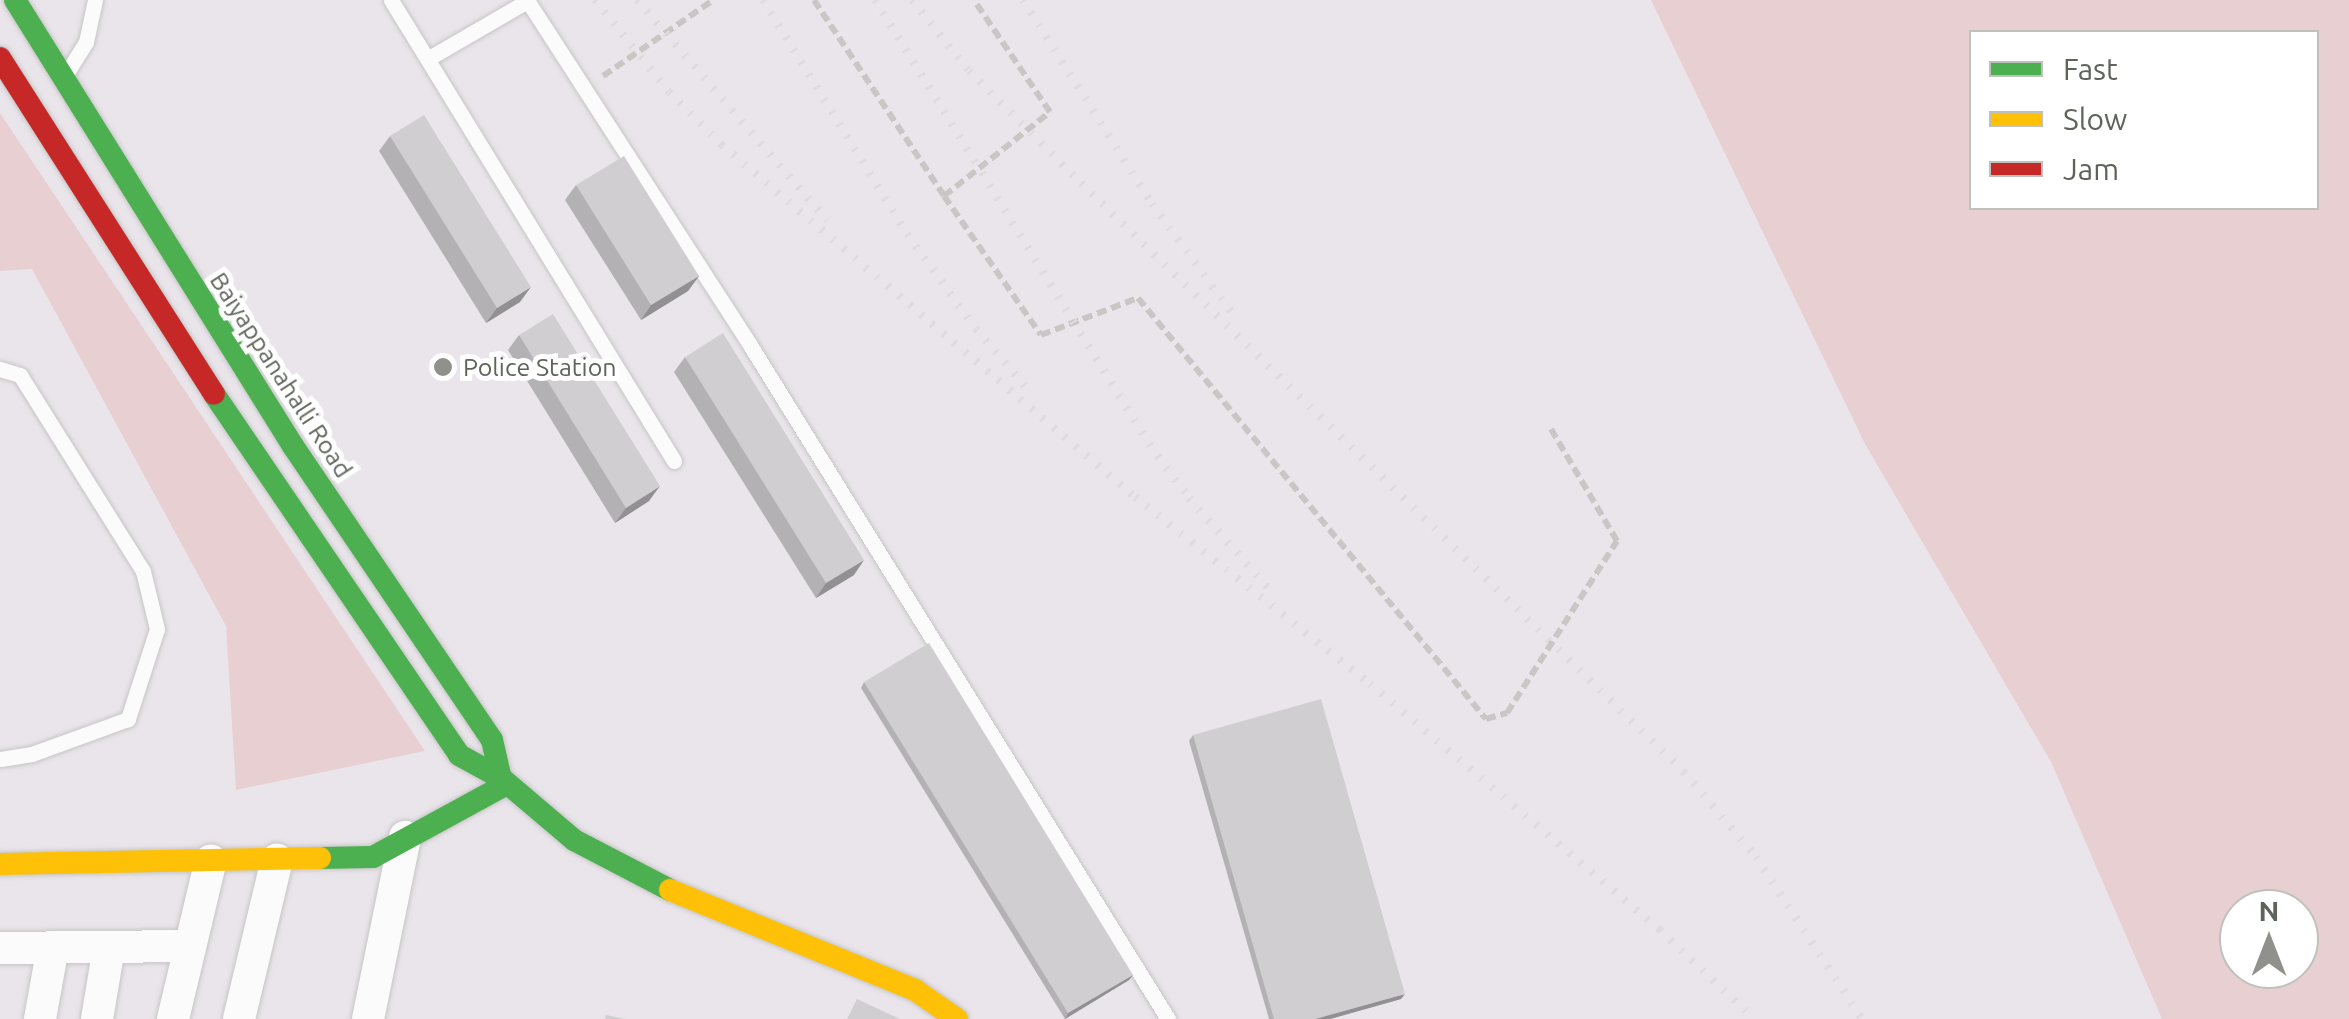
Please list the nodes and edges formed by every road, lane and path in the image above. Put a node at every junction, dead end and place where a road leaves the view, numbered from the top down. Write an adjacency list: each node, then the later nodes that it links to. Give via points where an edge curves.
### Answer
1 (13, 0): 9 (lane); 14 (street, Baiyappanahalli Road)
2 (96, 0): 14 (lane, via 86,42)
3 (391, 0): 12 (lane)
4 (687, 0): 10 (path)
5 (713, 0): 10 (path)
6 (814, 0): 17 (path)
7 (974, 0): 17 (path, via 1050,112)
8 (527, 1): 12 (lane); 13 (lane)
9 (0, 6)
10 (694, 12): 13 (path)
11 (0, 58): 14 (street, Baiyappanahalli Road)
12 (429, 58): 20 (lane)
13 (586, 88): 37 (lane)
14 (47, 90): 15 (street, Baiyappanahalli Road); 16 (street, Baiyappanahalli Road)
15 (106, 152): 16 (street); 22 (street, Baiyappanahalli Road, via 293,446 492,740)
16 (74, 178): 22 (street, Baiyappanahalli Road, via 459,755)
17 (944, 196): 19 (path, via 1041,335 1138,298 1486,719 1508,713 1617,541)
18 (0, 369): 21 (lane, via 20,375 144,571 157,628 128,719)
19 (1551, 429)
20 (674, 462)
21 (0, 760)
22 (504, 781): 23 (street); 36 (street, Baiyappanahalli Road, via 574,840 650,882 915,990)
23 (405, 837): 24 (street, via 372,858); 35 (street)
24 (277, 859): 25 (street); 34 (street)
25 (211, 860): 26 (street); 28 (street)
26 (0, 864)
27 (110, 946): 28 (street); 29 (street); 32 (street)
28 (190, 946): 33 (street)
29 (53, 947): 30 (street); 31 (street)
30 (0, 948)
31 (40, 1019)
32 (97, 1019)
33 (173, 1019)
34 (239, 1019)
35 (368, 1019)
36 (957, 1019)
37 (1168, 1019)

